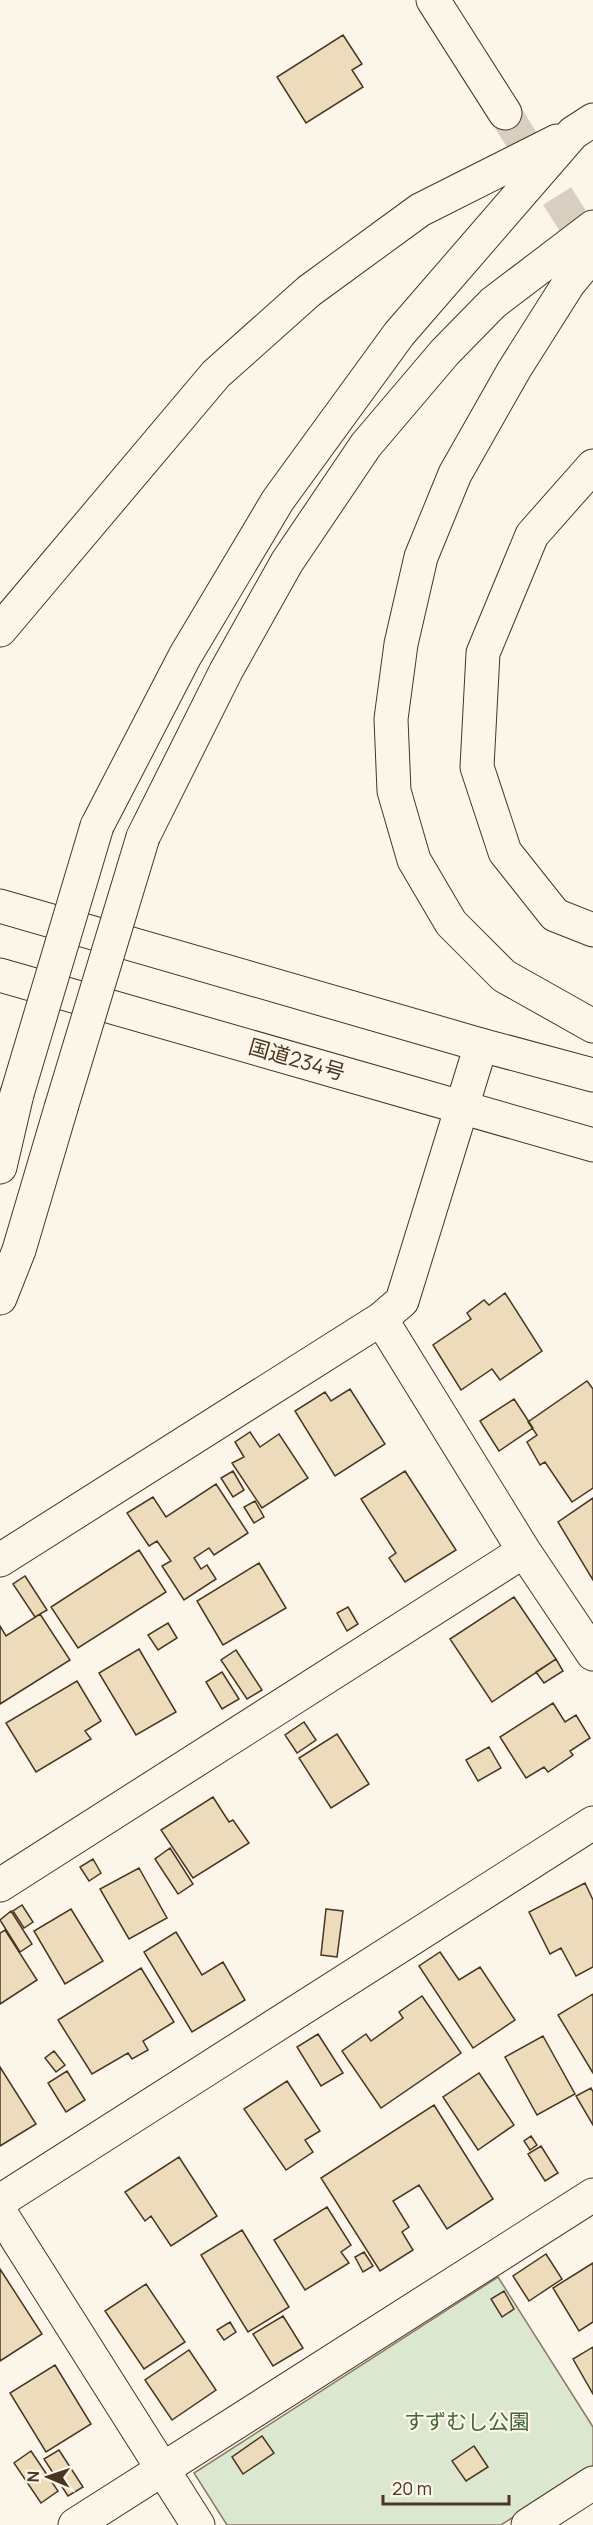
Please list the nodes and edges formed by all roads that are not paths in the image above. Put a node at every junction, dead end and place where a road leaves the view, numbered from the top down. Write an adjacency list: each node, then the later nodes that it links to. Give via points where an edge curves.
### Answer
1 (433, 0): 2 (main road)
2 (505, 113)
3 (583, 126): 7 (main road, via 420,210 309,291 216,374); 18 (main road, bridge, via 399,334 278,500 185,656 97,826 17,1094)
4 (593, 227): 19 (main road, bridge, via 493,303 366,445 287,562 226,671 143,837 19,1250)
5 (593, 254): 13 (main road, via 569,283 514,370 454,474 421,557 401,644 391,719 394,791 414,860 451,923 504,976)
6 (593, 466): 9 (main road, via 532,535 483,653 477,767 505,852 555,915)
7 (0, 630)
8 (0, 906): 14 (main road)
9 (593, 930)
10 (0, 975): 12 (main road, 国道234号)
11 (0, 992): 12 (main road)
12 (74, 996): 16 (main road, 国道234号)
13 (593, 1026)
14 (481, 1045): 15 (main road); 16 (main road)
15 (593, 1075)
16 (462, 1106): 17 (main road, 国道234号); 20 (main road, via 402,1301)
17 (593, 1145)
18 (0, 1167)
19 (0, 1298)
20 (381, 1319): 21 (main road); 22 (main road)
21 (524, 1551): 23 (main road); 25 (main road)
22 (0, 1560)
23 (593, 1654)
24 (593, 1823): 27 (main road)
25 (0, 1886)
26 (593, 2195): 29 (main road)
27 (0, 2201)
28 (0, 2212): 29 (main road)
29 (162, 2469): 31 (main road); 32 (main road)
30 (593, 2483): 33 (main road)
31 (75, 2525)
32 (198, 2525)
33 (528, 2525)

